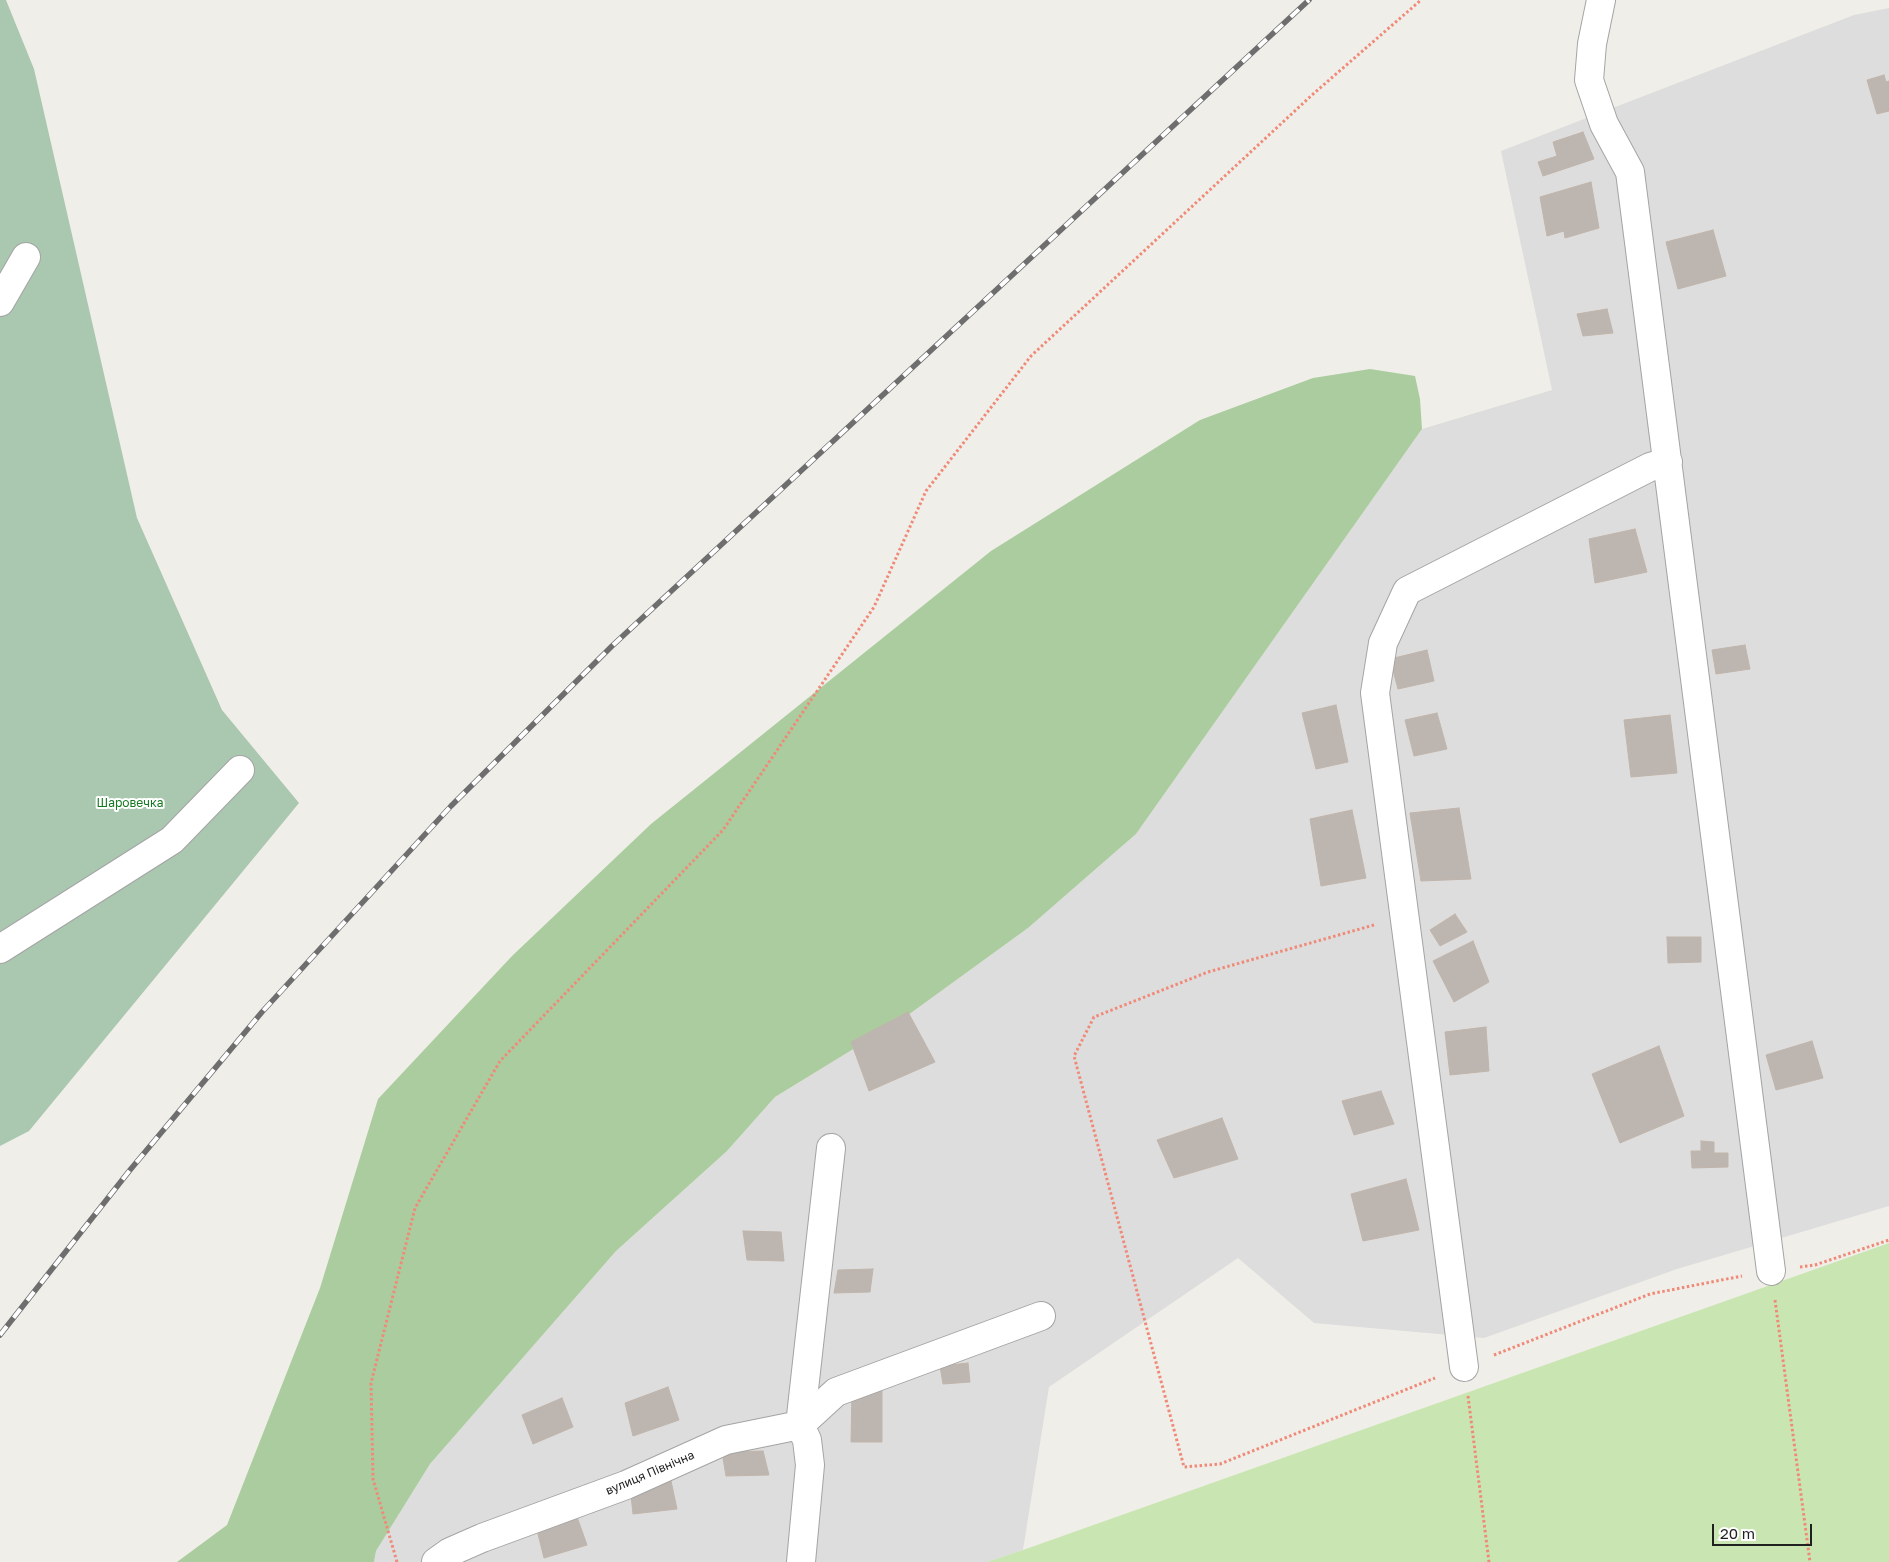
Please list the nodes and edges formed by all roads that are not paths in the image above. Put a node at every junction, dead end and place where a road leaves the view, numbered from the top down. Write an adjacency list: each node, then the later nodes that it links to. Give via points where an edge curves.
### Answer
1 (1601, 0): 4 (street, via 1589,80 1604,124 1630,172)
2 (26, 257): 3 (street)
3 (0, 302)
4 (1668, 462): 8 (street); 10 (street, via 1650,467 1407,591 1383,644 1375,693)
5 (240, 770): 6 (street, via 172,840)
6 (0, 949)
7 (831, 1148): 11 (street)
8 (1771, 1270)
9 (1041, 1316): 11 (street, via 836,1392)
10 (1464, 1367)
11 (800, 1425): 12 (street, вулиця Північна, via 726,1440 626,1485 466,1545); 13 (street, via 807,1440 810,1465)
12 (436, 1562)
13 (801, 1562)

